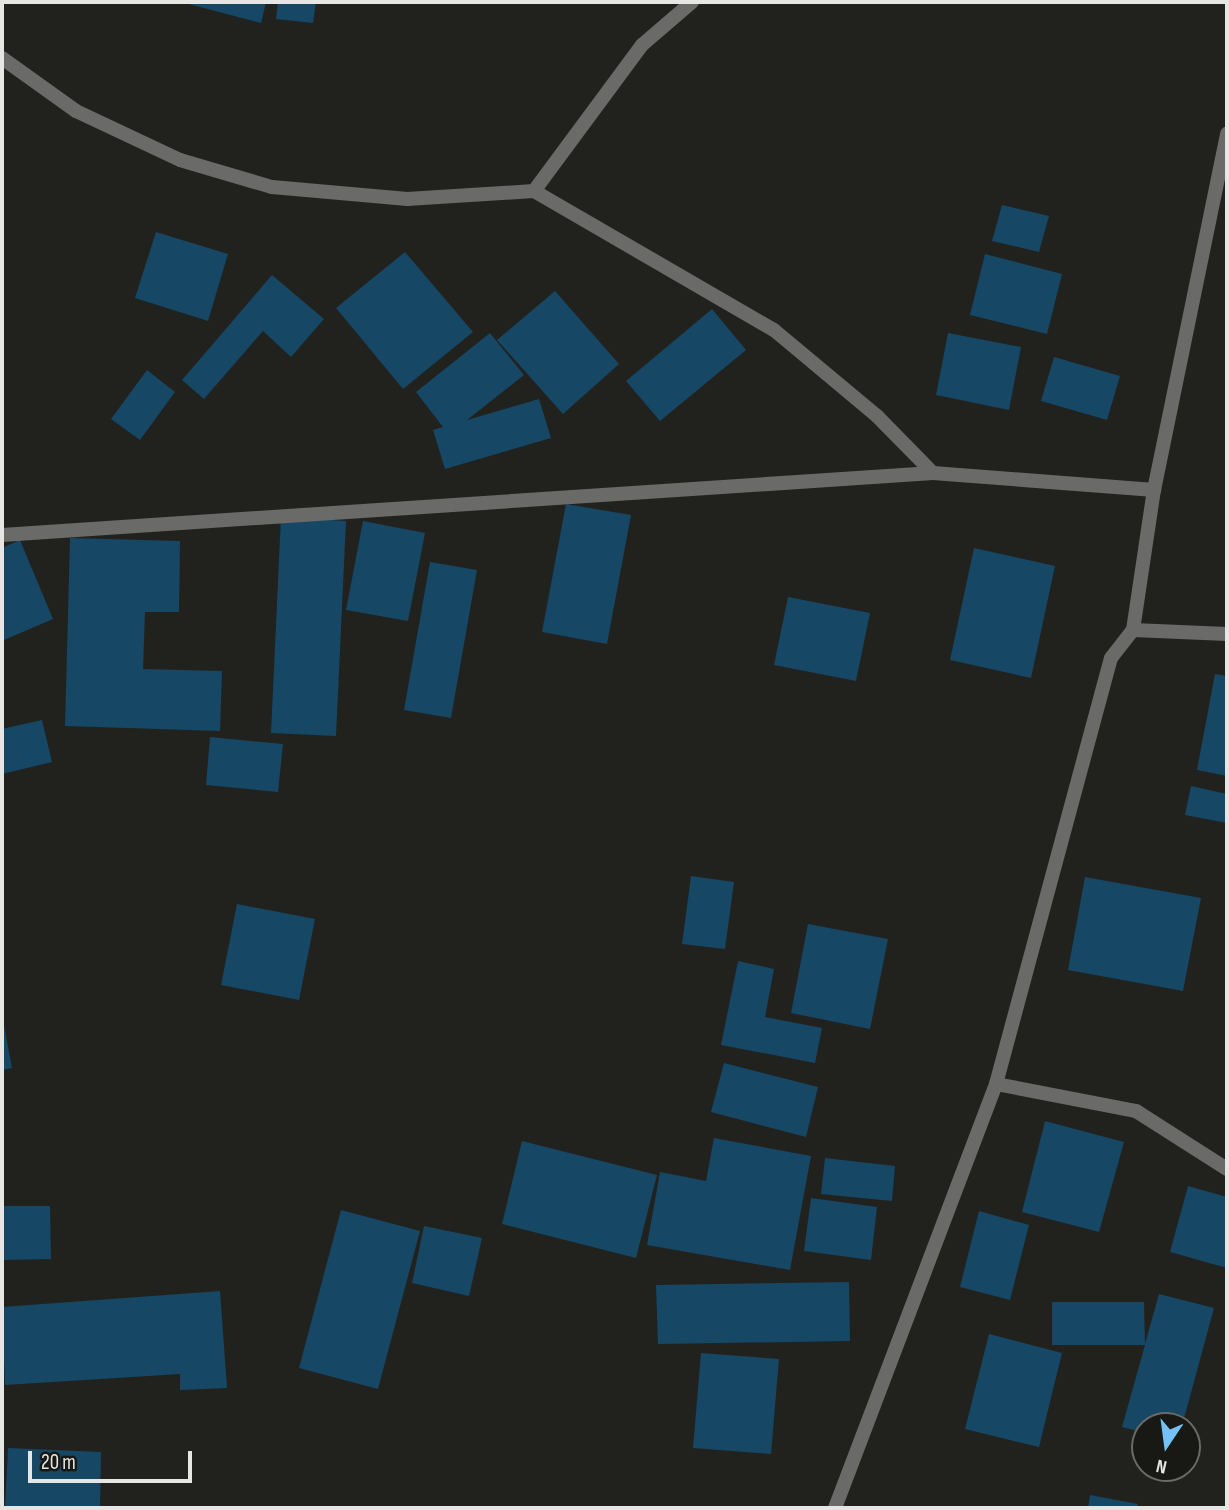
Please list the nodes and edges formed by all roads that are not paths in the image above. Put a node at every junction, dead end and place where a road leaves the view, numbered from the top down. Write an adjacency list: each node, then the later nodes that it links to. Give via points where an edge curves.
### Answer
1 (692, 2): 4 (street, via 642,45)
2 (2, 58): 4 (street, via 76,111 180,160 271,187 407,199)
3 (1227, 142): 6 (street)
4 (534, 191): 5 (street, via 774,330 877,416)
5 (933, 473): 6 (street); 7 (street)
6 (1154, 490): 8 (street)
7 (2, 535)
8 (1133, 629): 9 (street); 10 (street, via 1111,658)
9 (1227, 634)
10 (996, 1084): 11 (street, via 1136,1111); 12 (street)
11 (1227, 1169)
12 (835, 1508)

